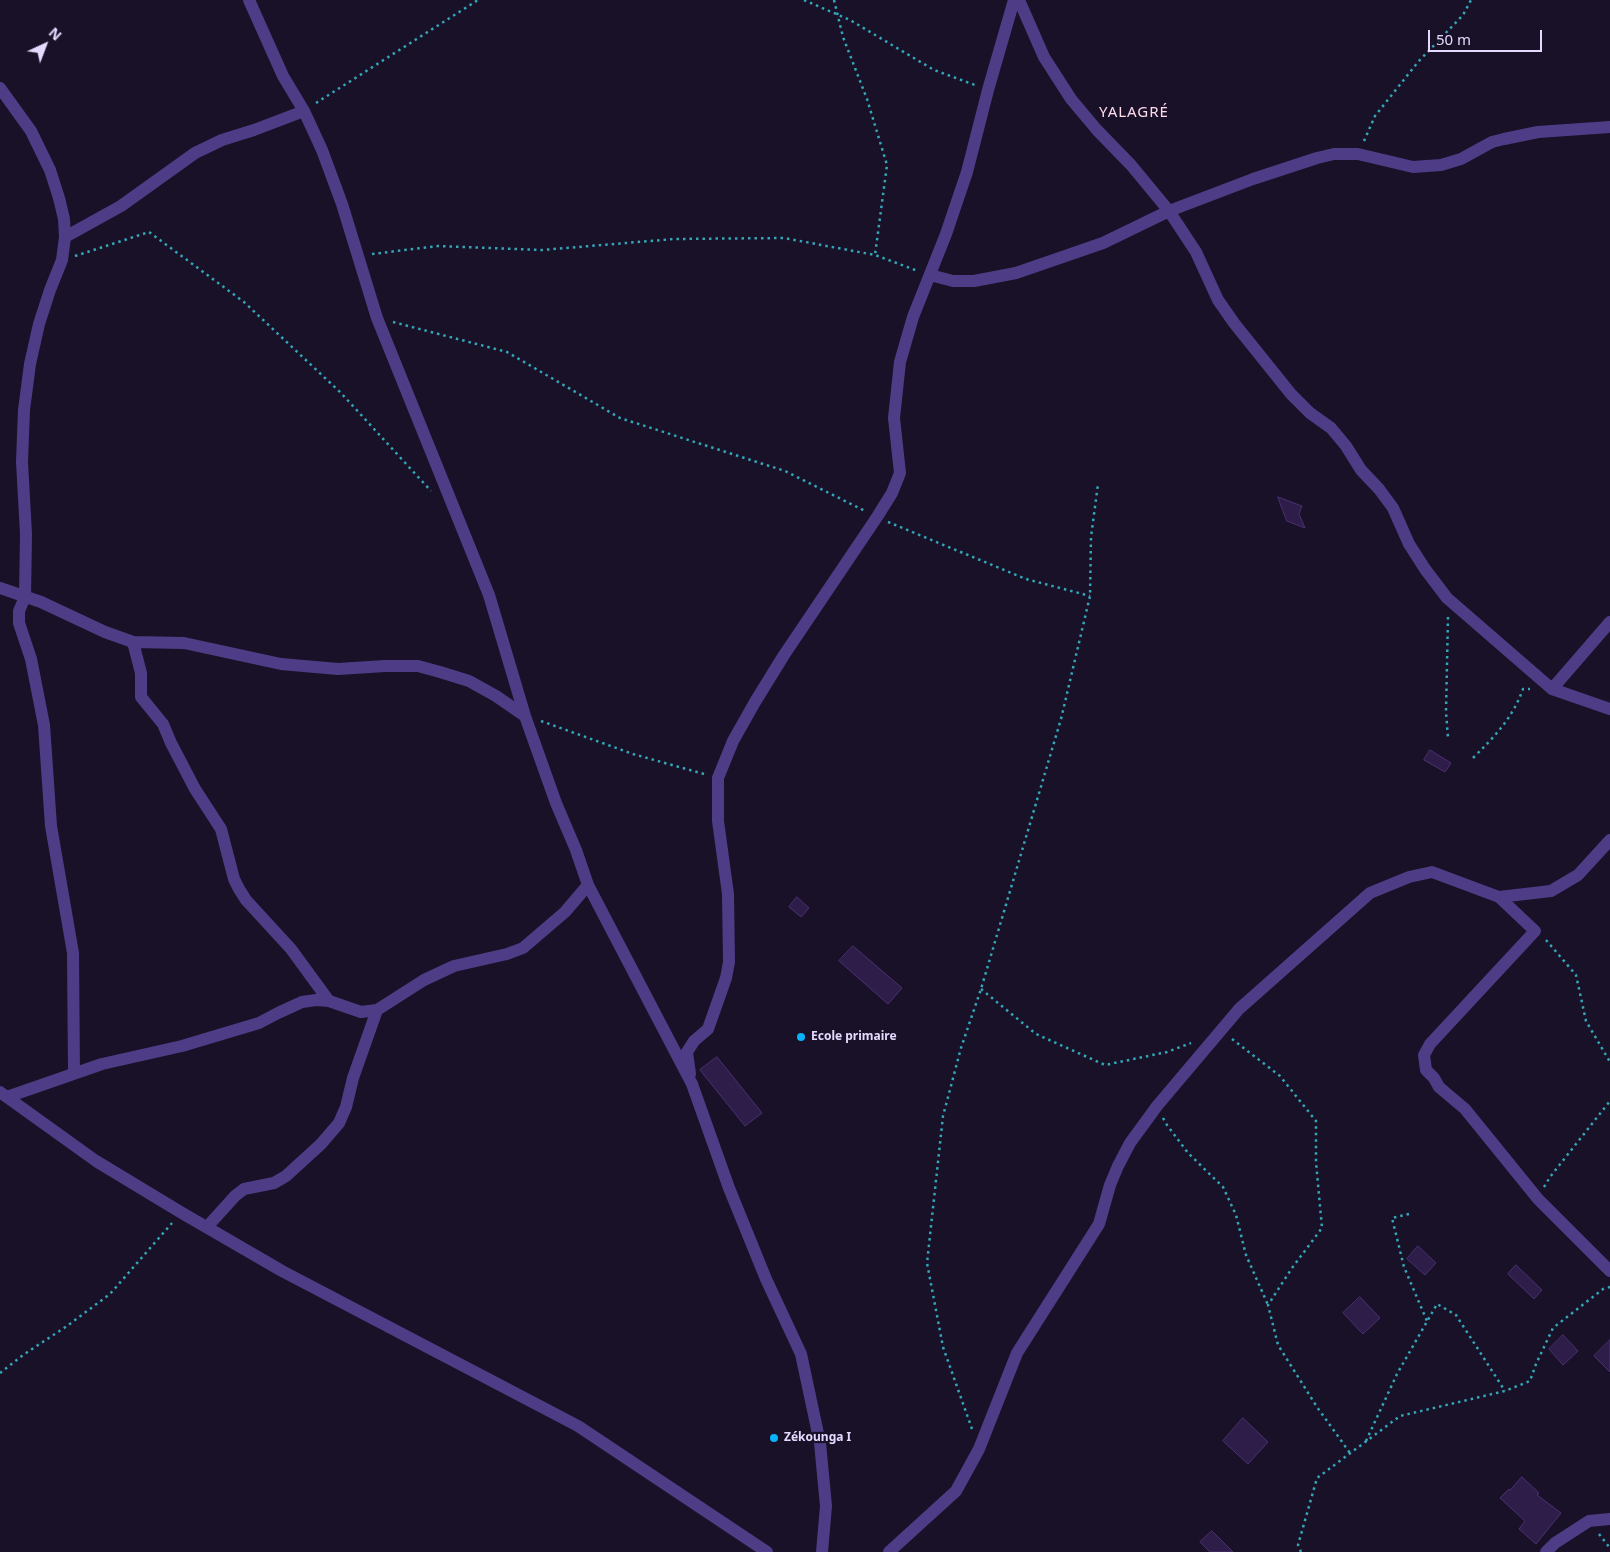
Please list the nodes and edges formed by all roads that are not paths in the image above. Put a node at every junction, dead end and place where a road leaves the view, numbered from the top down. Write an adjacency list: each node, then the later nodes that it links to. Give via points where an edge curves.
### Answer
1 (248, 0): 5 (street, via 283,76)
2 (1014, 0): 9 (street, via 967,172)
3 (1019, 0): 7 (street, via 1044,57 1071,99)
4 (0, 88): 8 (street, via 31,131 50,170 64,219)
5 (304, 111): 8 (street, via 195,153 121,206); 16 (street, via 342,204 376,318 489,595)
6 (1610, 127): 7 (street, via 1538,132 1504,139 1441,165 1413,167 1358,154 1334,154 1253,179)
7 (1169, 211): 9 (street, via 1103,243 1016,273 974,281); 14 (street, via 1196,252 1218,300 1234,323 1291,394 1346,446 1361,470 1393,508 1409,544 1447,598)
8 (65, 237): 11 (street, via 62,260 50,290 30,364 24,410)
9 (930, 276): 23 (street, via 913,317 900,362 894,418 900,473 892,493 784,655 733,740 718,778 718,821 728,894 729,962 708,1028 687,1052)
10 (0, 588): 11 (street)
11 (24, 597): 13 (street); 22 (street, via 19,623 31,660 44,725 51,826 73,953)
12 (1610, 622): 14 (street)
13 (133, 642): 16 (street, via 184,643 281,664 338,669 418,666 469,681); 20 (street, via 141,697 163,724 195,789 221,829 239,889 291,949)
14 (1552, 689): 15 (street)
15 (1610, 709)
16 (525, 716): 18 (street)
17 (1610, 840): 19 (street, via 1578,875 1551,891)
18 (588, 886): 21 (street, via 565,912 522,948 454,966 424,980); 23 (street)
19 (1499, 897): 26 (street, via 1535,930 1430,1044 1424,1055 1426,1070 1438,1087 1465,1109 1538,1199); 30 (street, via 1432,872 1409,877 1370,893 1239,1009 1130,1143 1110,1185 1098,1224 1017,1353 979,1449 956,1491)
20 (329, 1001): 21 (street, via 361,1012); 22 (street, via 302,1002 259,1023 229,1033)
21 (376, 1010): 25 (street, via 346,1107 322,1144 274,1183 244,1189)
22 (74, 1073): 24 (street)
23 (692, 1084): 29 (street, via 729,1188 801,1354 820,1444 826,1506)
24 (4, 1095): 25 (street, via 96,1162)
25 (207, 1227): 28 (street, via 282,1271 578,1426)
26 (1610, 1271)
27 (1610, 1519): 31 (street, via 1589,1521)
28 (767, 1552)
29 (822, 1552)
30 (889, 1552)
31 (1546, 1552)

